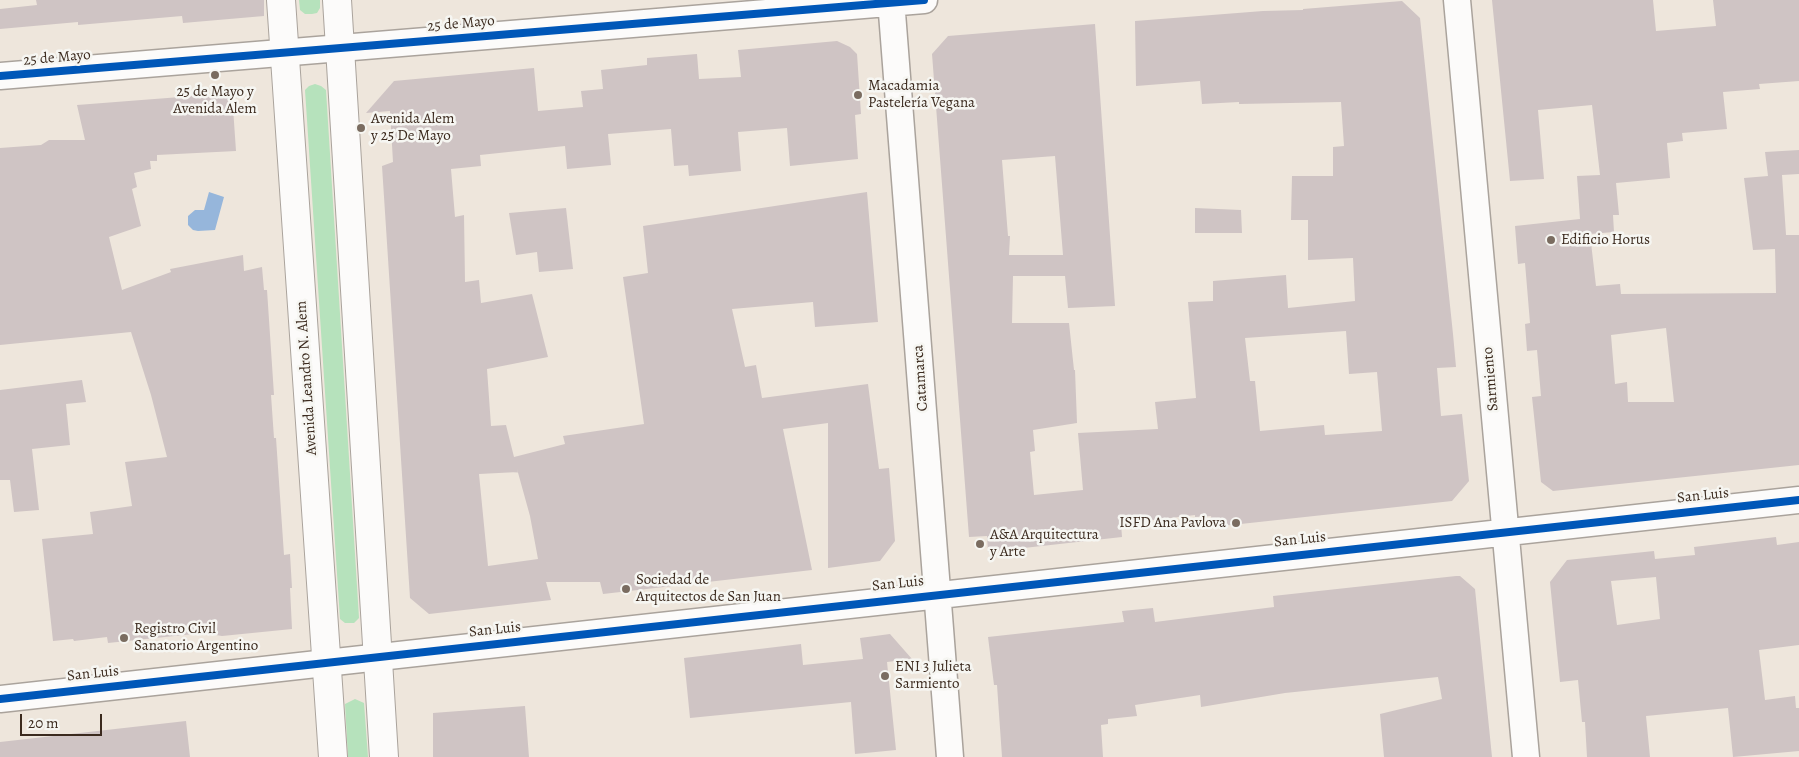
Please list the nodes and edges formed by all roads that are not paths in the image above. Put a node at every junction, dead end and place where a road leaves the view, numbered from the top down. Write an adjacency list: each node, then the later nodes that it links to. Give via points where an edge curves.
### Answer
1 (281, 0): 7 (street, Avenida Leandro N. Alem)
2 (337, 0): 6 (street)
3 (924, 0): 5 (street, 25 de Mayo)
4 (1456, 0): 10 (street, Sarmiento)
5 (892, 1): 6 (street, 25 de Mayo); 11 (street, Catamarca)
6 (340, 48): 7 (street, 25 de Mayo); 12 (street)
7 (285, 52): 8 (street, 25 de Mayo); 13 (street, Avenida Leandro N. Alem)
8 (0, 76)
9 (1799, 500): 10 (street, San Luis)
10 (1505, 531): 11 (street, San Luis); 18 (street, Sarmiento)
11 (938, 594): 12 (street, San Luis); 17 (street, Catamarca)
12 (378, 656): 13 (street, San Luis); 16 (street)
13 (326, 662): 14 (street, San Luis); 15 (street, Avenida Leandro N. Alem)
14 (0, 699)
15 (333, 757)
16 (384, 757)
17 (950, 757)
18 (1526, 757)

